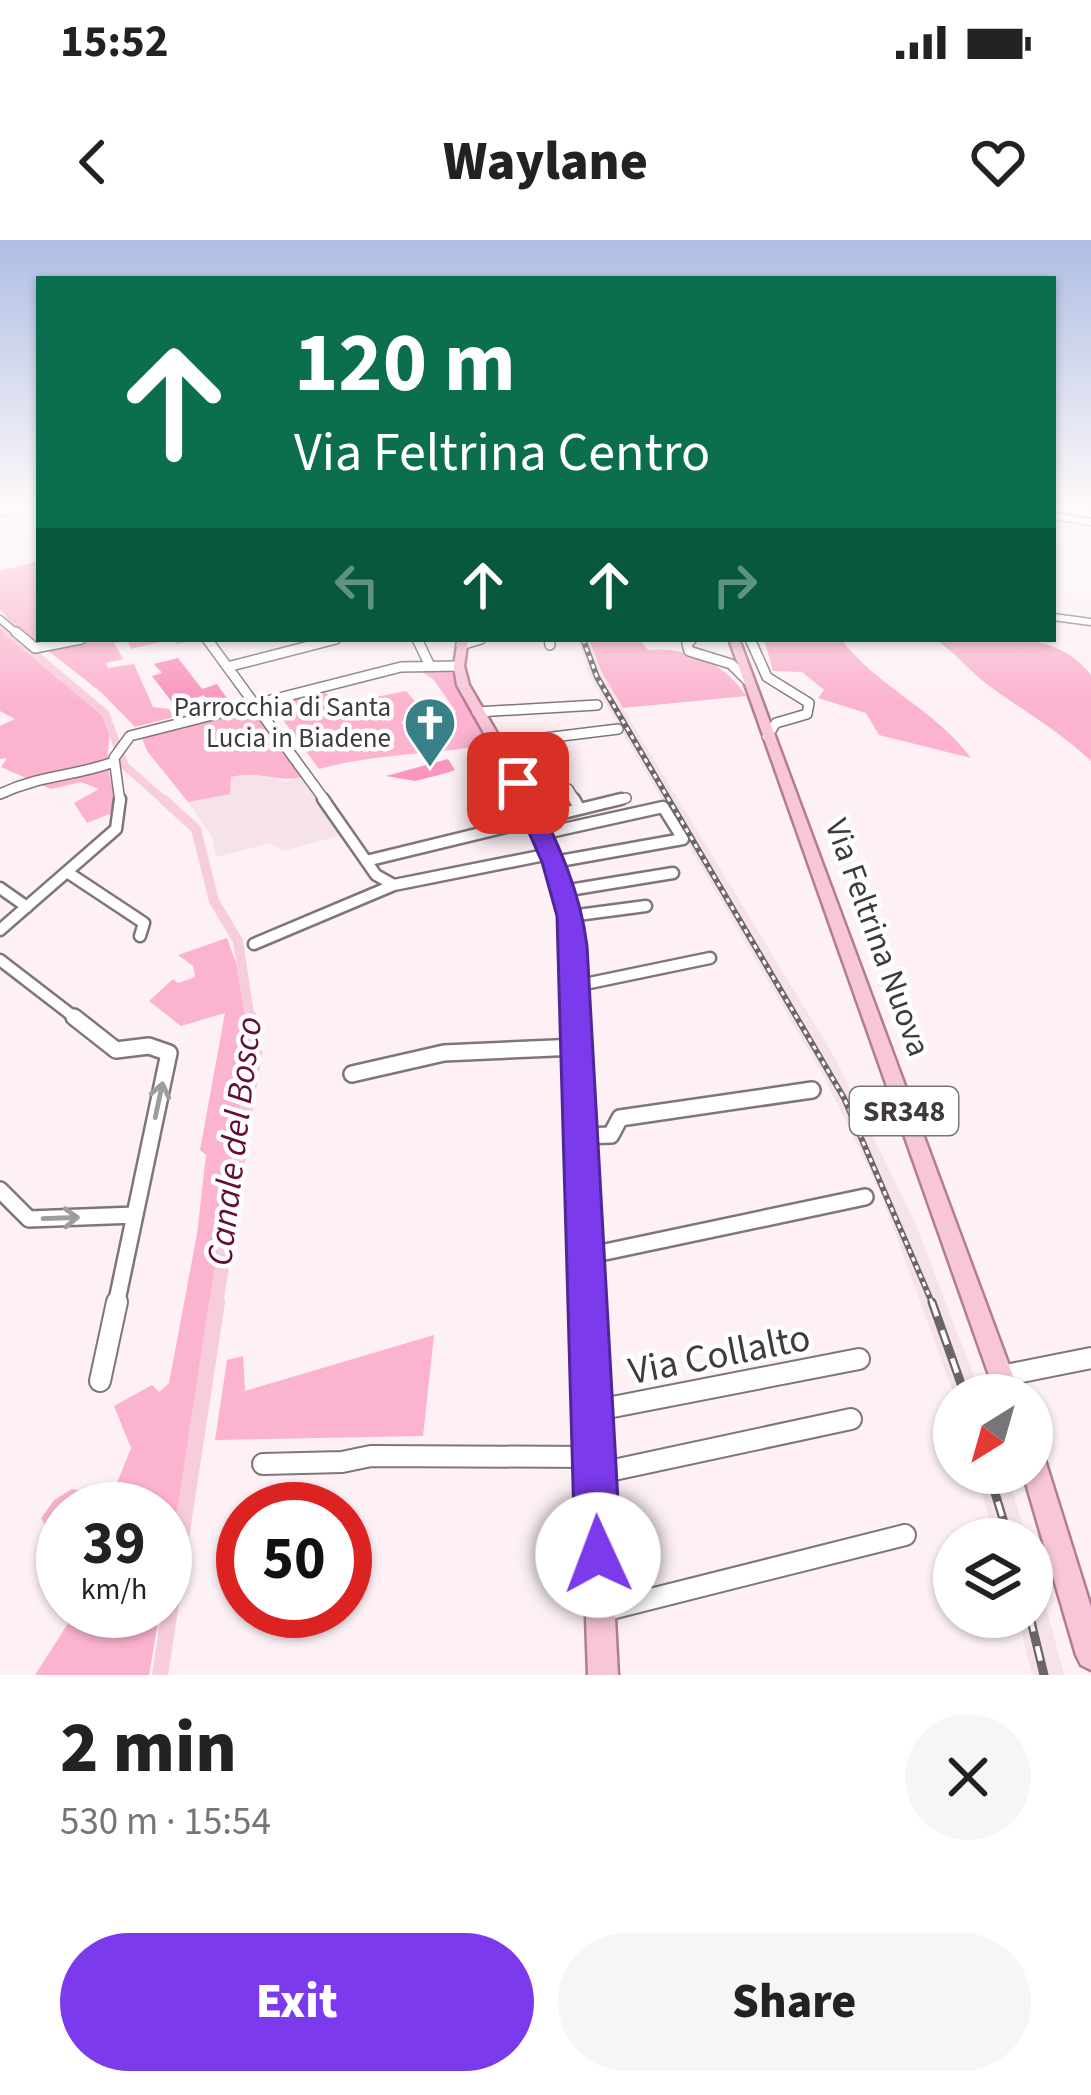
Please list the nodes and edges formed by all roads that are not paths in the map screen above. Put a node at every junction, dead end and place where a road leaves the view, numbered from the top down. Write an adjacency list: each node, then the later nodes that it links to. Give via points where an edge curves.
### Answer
1 (1056, 617): 3 (street)
2 (0, 619): 4 (street, via 38,649)
3 (1091, 622)
4 (68, 642)
5 (210, 642): 13 (street)
6 (323, 642): 13 (street)
7 (418, 642): 14 (street)
8 (462, 642): 15 (main road)
9 (689, 642): 12 (street, via 689,651)
10 (735, 642): 12 (street, via 723,655); 16 (main road, Via Feltrina Nuova / SR348)
11 (751, 642): 21 (street, via 767,677 809,703 807,714)
12 (704, 657): 16 (street, via 731,664)
13 (231, 666): 17 (street)
14 (430, 666): 15 (street); 17 (street)
15 (459, 666): 20 (main road)
16 (750, 687): 19 (main road, Via Feltrina Nuova / SR348)
17 (254, 700): 25 (street, via 130,736); 32 (street)
18 (597, 705): 20 (street)
19 (757, 705): 21 (street); 23 (main road, Via Feltrina Nuova / SR348)
20 (477, 712): 24 (main road)
21 (794, 718): 23 (street)
22 (618, 729): 24 (street)
23 (767, 736): 57 (main road, Via Feltrina Nuova / SR348)
24 (496, 744): 27 (main road)
25 (114, 754): 26 (street, via 79,774 37,777); 33 (street, via 120,823)
26 (0, 794)
27 (524, 796): 29 (street, via 568,789); 30 (main road)
28 (626, 798): 29 (street)
29 (579, 808): 30 (street)
30 (537, 825): 31 (main road); 31 (street, via 663,807 683,839); 32 (street)
31 (552, 858): 35 (street); 37 (main road)
32 (366, 861): 35 (street)
33 (67, 872): 39 (street); 42 (street, via 144,923)
34 (673, 873): 37 (street)
35 (394, 885): 43 (street)
36 (0, 888): 39 (street)
37 (563, 891): 40 (main road)
38 (646, 906): 40 (street)
39 (27, 907): 41 (street)
40 (570, 916): 46 (main road)
41 (0, 930)
42 (140, 936)
43 (254, 944)
44 (710, 958): 46 (street)
45 (0, 960): 53 (street, one-way to 45, via 169,1053 116,1050)
46 (574, 986): 47 (main road)
47 (577, 1047): 48 (street, via 444,1053); 50 (main road)
48 (352, 1074)
49 (812, 1090): 50 (street, via 620,1118 611,1136)
50 (581, 1136): 54 (main road)
51 (0, 1190): 53 (street, one-way to 53, via 29,1219)
52 (865, 1197): 54 (street)
53 (134, 1215): 59 (street)
54 (586, 1256): 60 (main road)
55 (1091, 1358): 58 (street)
56 (859, 1359): 60 (street, Via Collalto)
57 (1001, 1374)
58 (1042, 1374)
59 (100, 1381)
60 (592, 1411): 63 (main road)
61 (850, 1419): 63 (street)
62 (263, 1463): 63 (street, via 371,1456)
63 (595, 1466): 66 (main road)
64 (1042, 1494): 67 (main road)
65 (904, 1534): 66 (street)
66 (600, 1612): 68 (main road)
67 (1091, 1655)
68 (603, 1675)

